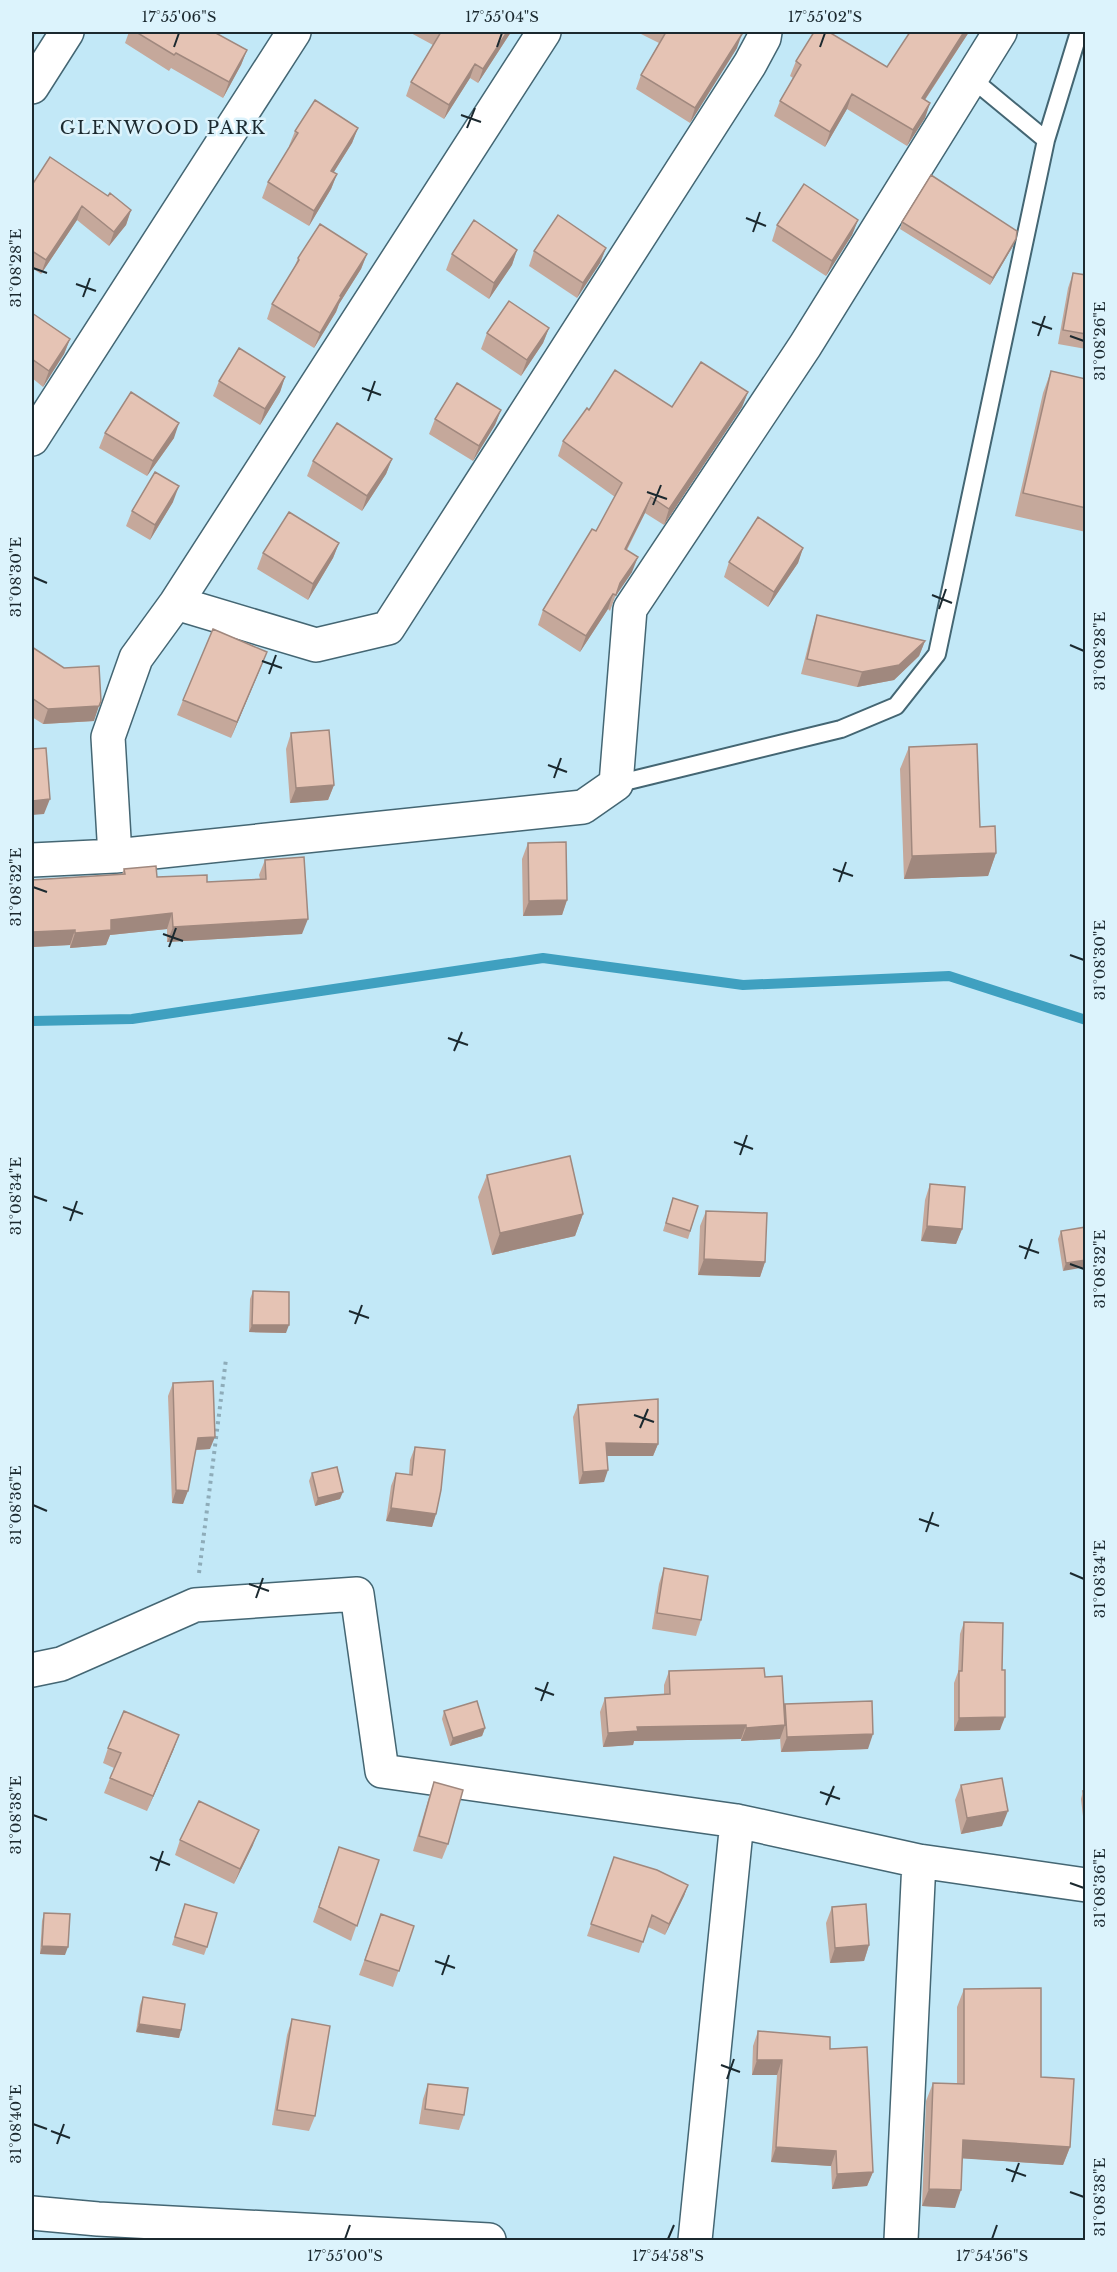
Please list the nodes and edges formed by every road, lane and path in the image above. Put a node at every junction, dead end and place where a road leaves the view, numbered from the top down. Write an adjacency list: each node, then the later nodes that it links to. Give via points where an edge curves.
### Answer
1 (67, 32): 8 (street)
2 (294, 32): 10 (street)
3 (544, 32): 11 (street)
4 (765, 32): 11 (street, via 750,63 388,628 316,645)
5 (1000, 32): 7 (street)
6 (1079, 32): 9 (lane)
7 (971, 78): 9 (lane); 12 (street, via 805,346 630,609)
8 (32, 87)
9 (1046, 140): 12 (lane, via 937,654 896,706 841,729)
10 (32, 439)
11 (176, 603): 13 (street, via 136,658 108,737)
12 (616, 784): 13 (street, via 583,807)
13 (115, 856): 14 (street)
14 (32, 860)
15 (226, 1359): 16 (path)
16 (195, 1605): 17 (street, via 61,1664); 18 (street, via 357,1594 382,1771)
17 (32, 1670)
18 (737, 1821): 19 (street); 24 (street)
19 (919, 1861): 20 (street); 25 (street)
20 (1086, 1884)
21 (32, 2213): 22 (street)
22 (98, 2230): 23 (street)
23 (489, 2241)
24 (695, 2241)
25 (901, 2241)

